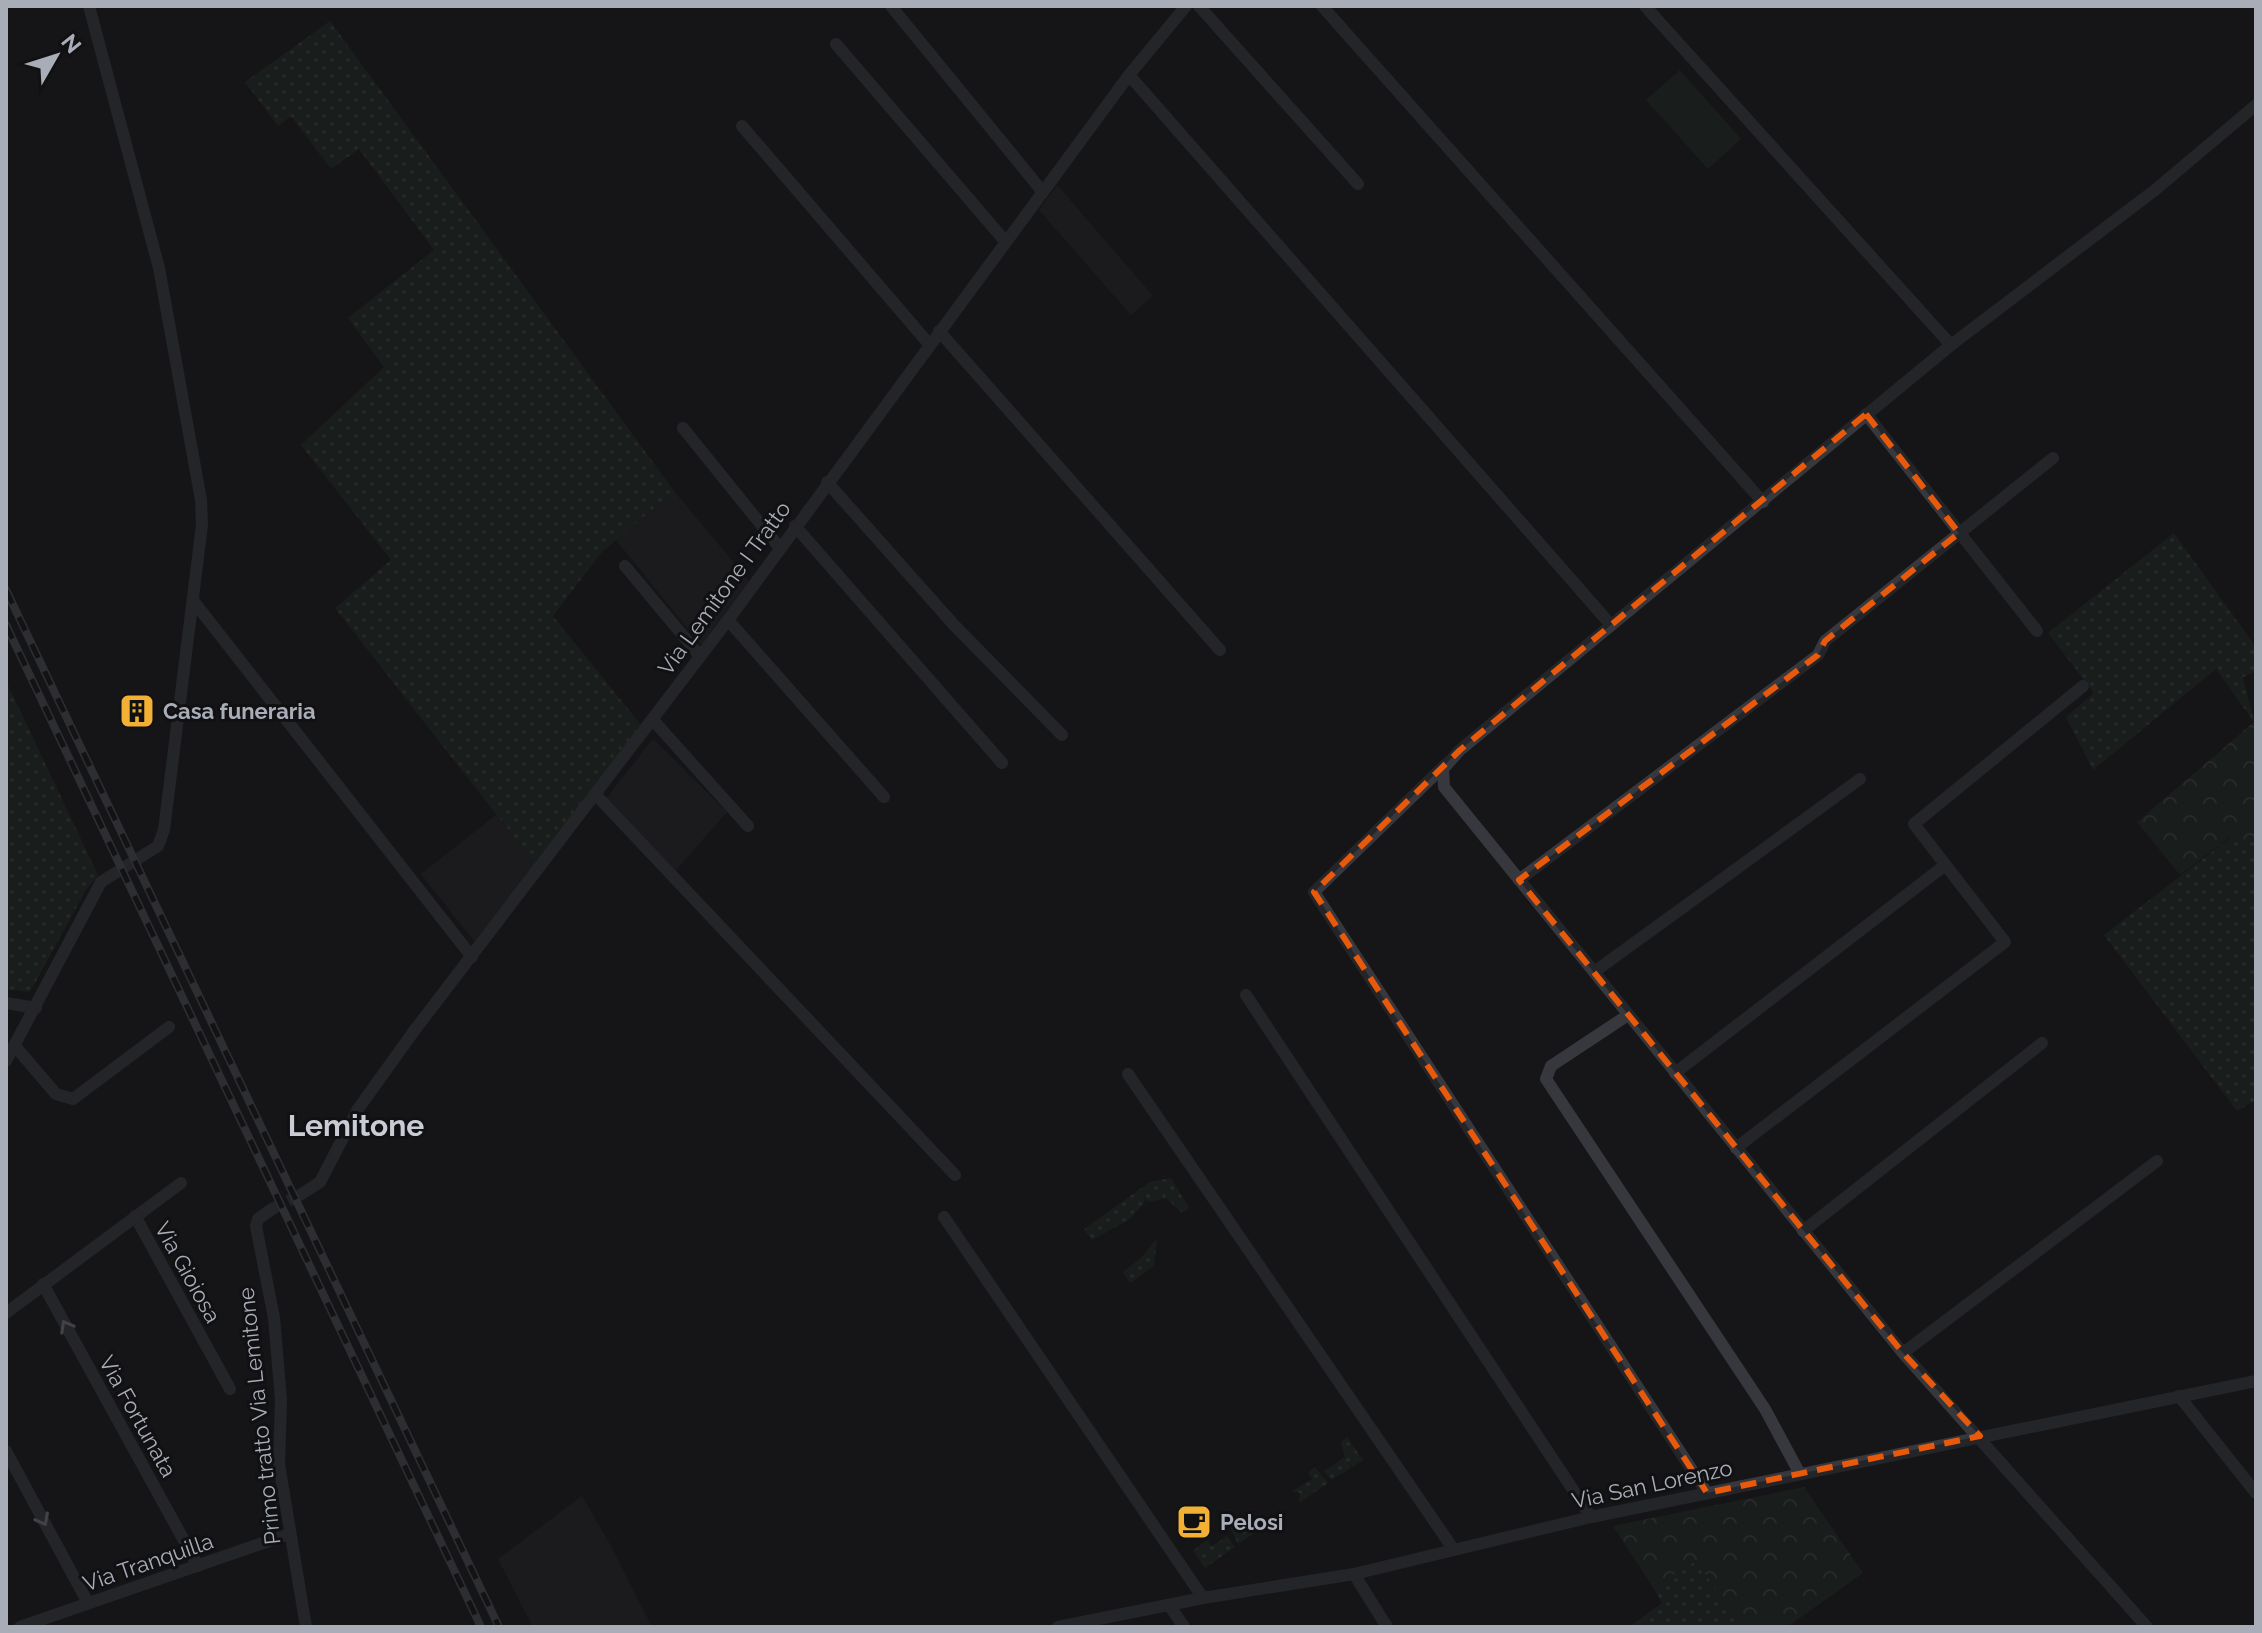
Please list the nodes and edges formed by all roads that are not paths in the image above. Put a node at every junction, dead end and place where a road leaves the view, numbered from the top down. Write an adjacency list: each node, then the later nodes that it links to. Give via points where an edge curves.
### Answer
1 (89, 6): 26 (street, via 159,268 185,404 201,500)
2 (891, 6): 12 (street)
3 (1186, 6): 8 (street, Via Lemitone I Tratto)
4 (1199, 6): 11 (street)
5 (1322, 6): 21 (street)
6 (1645, 6): 16 (street)
7 (836, 44): 13 (street)
8 (1129, 75): 12 (street, Via Lemitone I Tratto); 28 (street)
9 (2256, 105): 16 (street, via 2155,190)
10 (742, 126): 15 (street)
11 (1358, 184)
12 (1042, 191): 13 (street, Via Lemitone I Tratto)
13 (1005, 241): 14 (street, Via Lemitone I Tratto)
14 (939, 331): 15 (street, Via Lemitone I Tratto); 30 (street)
15 (929, 344): 20 (street, Via Lemitone I Tratto)
16 (1951, 345): 17 (street)
17 (1866, 414): 21 (street); 23 (street)
18 (683, 428): 24 (street)
19 (2053, 458): 23 (street)
20 (827, 482): 22 (street, Via Lemitone I Tratto); 34 (street, via 954,625)
21 (1763, 502): 28 (street)
22 (795, 526): 24 (street, Via Lemitone I Tratto); 36 (street)
23 (1959, 533): 29 (street); 42 (street, via 1825,641 1818,655)
24 (780, 548): 27 (street, Via Lemitone I Tratto)
25 (625, 566): 31 (street)
26 (195, 603): 43 (street); 47 (street, via 158,846 101,882)
27 (728, 620): 31 (street, Via Lemitone I Tratto); 39 (street)
28 (1611, 625): 35 (street)
29 (2037, 631)
30 (1220, 650)
31 (700, 656): 33 (street, Via Lemitone I Tratto)
32 (2083, 686): 41 (street, via 1914,824)
33 (653, 720): 38 (street, Via Lemitone I Tratto); 40 (street)
34 (1062, 735)
35 (1460, 750): 42 (street, via 1443,769 1444,787); 73 (street, via 1314,892)
36 (1002, 763)
37 (1860, 779): 44 (street)
38 (596, 795): 43 (street, Via Lemitone I Tratto); 57 (street)
39 (884, 797)
40 (748, 826)
41 (1944, 866): 53 (street); 55 (street, via 2005,942)
42 (1519, 880): 44 (street)
43 (472, 957): 59 (street, Via Lemitone I Tratto, via 358,1109 320,1182)
44 (1594, 972): 48 (street)
45 (1246, 995): 75 (street)
46 (6, 1003): 47 (street)
47 (36, 1008): 51 (street)
48 (1628, 1015): 53 (street); 72 (street, via 1551,1066 1546,1079 1765,1409)
49 (169, 1027): 51 (street, via 73,1099 56,1094)
50 (2042, 1043): 63 (street)
51 (15, 1046): 52 (street)
52 (6, 1061)
53 (1675, 1073): 55 (street)
54 (1128, 1074): 77 (street)
55 (1736, 1148): 63 (street)
56 (2157, 1161): 66 (street)
57 (955, 1175)
58 (181, 1183): 61 (street)
59 (300, 1195)
60 (272, 1209): 76 (street, Primo tratto Via Lemitone, via 256,1226 274,1318 281,1400 279,1464)
61 (135, 1216): 64 (street); 68 (street, Via Gioiosa)
62 (944, 1217): 80 (street)
63 (1803, 1231): 66 (street)
64 (43, 1284): 65 (street); 78 (street, Via Fortunata, one-way to 64)
65 (6, 1313)
66 (1903, 1353): 70 (street)
67 (2256, 1381): 69 (street, Via San Lorenzo)
68 (230, 1389)
69 (2179, 1396): 70 (street, Via San Lorenzo); 74 (street)
70 (1980, 1436): 72 (street, Via San Lorenzo); 88 (street)
71 (6, 1451): 81 (street, one-way to 81)
72 (1800, 1474): 73 (street, Via San Lorenzo)
73 (1707, 1493): 75 (street, Via San Lorenzo)
74 (2256, 1493)
75 (1591, 1517): 77 (street, Via San Lorenzo)
76 (289, 1534): 78 (street, Via Tranquilla); 84 (street, Primo tratto Via Lemitone)
77 (1454, 1550): 79 (street, Via San Lorenzo)
78 (198, 1566): 81 (street, Via Tranquilla)
79 (1354, 1574): 80 (street, Via San Lorenzo); 87 (street)
80 (1203, 1598): 82 (street, Via San Lorenzo)
81 (88, 1603): 83 (street, Via Tranquilla)
82 (1169, 1605): 85 (street, Via San Lorenzo); 86 (street)
83 (20, 1627)
84 (306, 1627)
85 (1058, 1627)
86 (1184, 1627)
87 (1387, 1627)
88 (2147, 1627)

